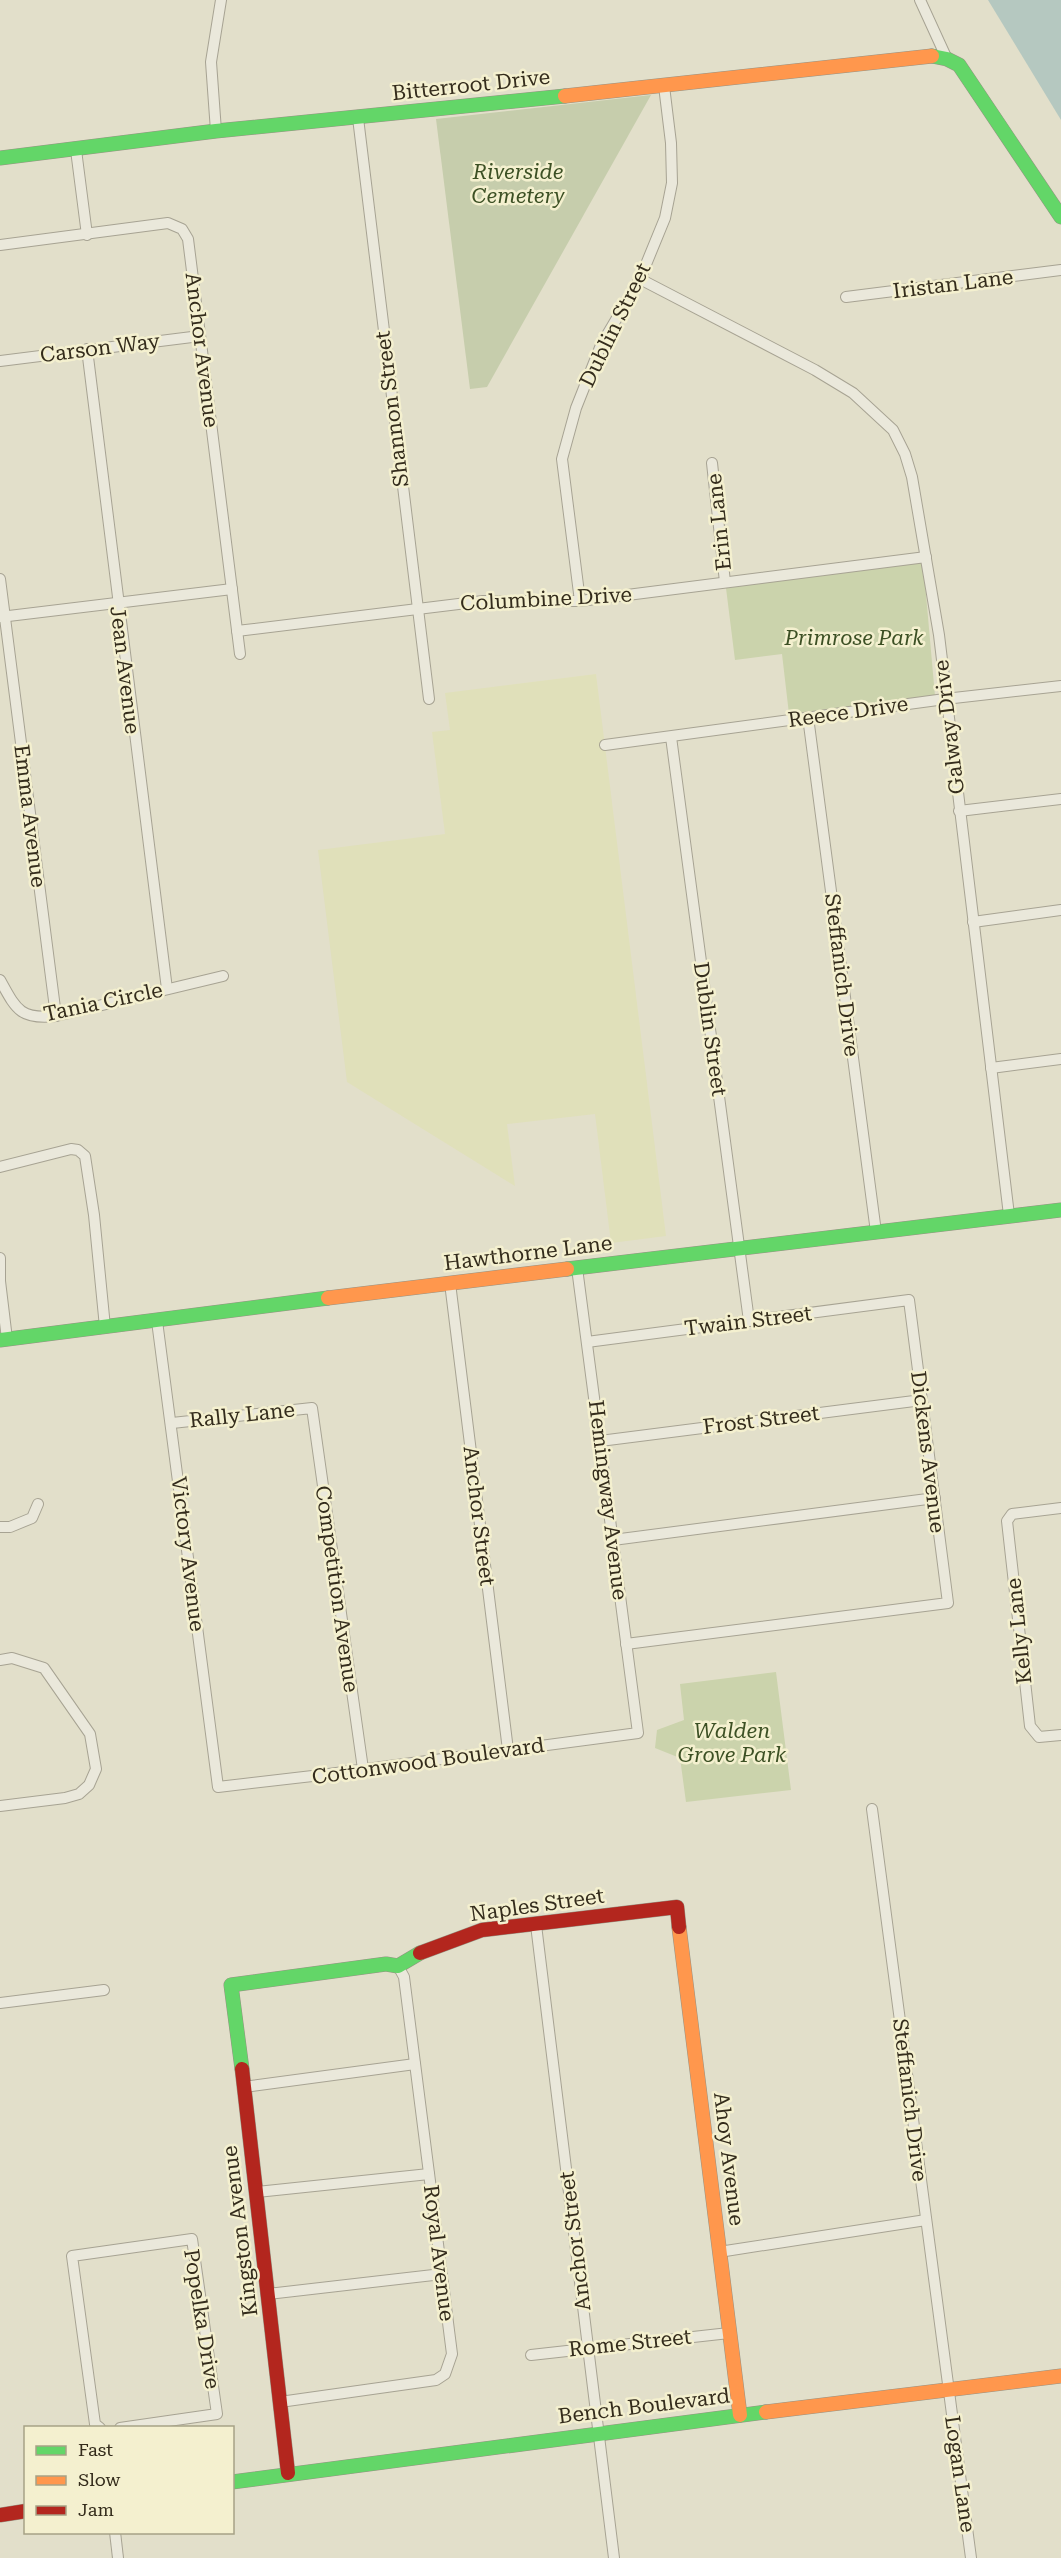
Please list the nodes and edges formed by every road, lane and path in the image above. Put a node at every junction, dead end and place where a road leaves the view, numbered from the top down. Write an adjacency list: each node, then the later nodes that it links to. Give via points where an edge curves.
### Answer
1 (221, 0): 6 (street, via 212,62)
2 (920, 0): 3 (street)
3 (947, 59): 4 (street, Bitterroot Drive, via 930,56); 9 (street, via 968,76)
4 (664, 86): 5 (street, Bitterroot Drive); 13 (street, Dublin Street, via 672,183 665,218)
5 (358, 118): 6 (street, Bitterroot Drive); 25 (street, Shannon Street)
6 (216, 131): 7 (street, Bitterroot Drive)
7 (76, 150): 8 (street, Bitterroot Drive); 10 (street)
8 (0, 158)
9 (1061, 217)
10 (87, 235): 11 (street); 15 (street, Anchor Avenue, via 168,223 183,229 188,240)
11 (0, 246)
12 (1061, 270): 14 (street, Iristan Lane)
13 (640, 279): 19 (street, Galway Drive, via 815,370 877,413 893,430 905,454); 23 (street, Dublin Street, via 601,345 576,408 562,459)
14 (846, 297)
15 (200, 336): 16 (street, Carson Way); 22 (street, Anchor Avenue)
16 (87, 350): 17 (street, Carson Way); 24 (street, Jean Avenue)
17 (0, 361)
18 (712, 463): 21 (street, Erin Lane)
19 (926, 557): 21 (street, Columbine Drive); 31 (street, Galway Drive)
20 (0, 579): 26 (street, Emma Avenue)
21 (725, 582): 23 (street, Columbine Drive)
22 (232, 589): 24 (street); 27 (street, Anchor Avenue)
23 (580, 601): 25 (street, Columbine Drive, via 483,601)
24 (117, 603): 26 (street); 41 (street, Jean Avenue)
25 (417, 608): 27 (street, Columbine Drive); 30 (street, Shannon Street)
26 (2, 616): 42 (street, Emma Avenue)
27 (237, 631): 28 (street, Anchor Avenue)
28 (240, 654)
29 (1061, 686): 31 (street, Reece Drive)
30 (429, 699)
31 (945, 699): 32 (street, Reece Drive); 36 (street, Galway Drive)
32 (808, 717): 33 (street, Reece Drive); 48 (street, Steffanich Drive)
33 (671, 737): 34 (street, Reece Drive); 49 (street, Dublin Street)
34 (604, 745)
35 (1061, 799): 36 (street)
36 (959, 811): 38 (street, Galway Drive)
37 (1061, 910): 38 (street)
38 (973, 922): 44 (street, Galway Drive)
39 (223, 976): 41 (street, Tania Circle)
40 (0, 980): 42 (street, Tania Circle, via 24,1015)
41 (167, 989): 42 (street, Tania Circle)
42 (56, 1016)
43 (1061, 1059): 44 (street)
44 (991, 1068): 47 (street, Galway Drive)
45 (0, 1167): 56 (street, via 70,1149 85,1156)
46 (1061, 1210): 47 (street, Hawthorne Lane)
47 (1009, 1215): 48 (street, Hawthorne Lane)
48 (876, 1232): 49 (street, Hawthorne Lane)
49 (739, 1250): 51 (street, Hawthorne Lane); 55 (street, Dublin Street)
50 (0, 1258): 57 (street)
51 (578, 1268): 52 (street, Hawthorne Lane); 58 (street, Hemingway Avenue)
52 (450, 1283): 54 (street, Hawthorne Lane); 72 (street, Anchor Street)
53 (909, 1300): 55 (street, Twain Street); 59 (street, Dickens Avenue)
54 (157, 1321): 56 (street, Hawthorne Lane); 61 (street, Victory Avenue)
55 (749, 1321): 58 (street, Twain Street)
56 (105, 1327): 57 (street, Hawthorne Lane)
57 (4, 1340)
58 (587, 1342): 62 (street, Hemingway Avenue)
59 (922, 1400): 62 (street, Frost Street); 63 (street, Dickens Avenue)
60 (312, 1408): 61 (street, Rally Lane); 73 (street, Competition Avenue)
61 (172, 1423): 74 (street, Victory Avenue)
62 (600, 1441): 67 (street, Hemingway Avenue)
63 (935, 1498): 67 (street); 68 (street, Dickens Avenue, via 948,1603)
64 (38, 1504): 66 (street, via 32,1518)
65 (1061, 1508): 71 (street, Kelly Lane, via 1012,1514 1007,1521 1030,1726 1039,1737)
66 (0, 1527)
67 (613, 1540): 68 (street, Hemingway Avenue)
68 (626, 1644): 70 (street, Hemingway Avenue)
69 (0, 1660): 75 (street, via 12,1658 44,1668 90,1734 96,1769 89,1785 79,1794)
70 (638, 1733): 72 (street, Cottonwood Boulevard)
71 (1061, 1735)
72 (508, 1750): 73 (street, Cottonwood Boulevard)
73 (363, 1769): 74 (street, Cottonwood Boulevard)
74 (218, 1787)
75 (0, 1806)
76 (872, 1809): 87 (street, Steffanich Drive)
77 (677, 1907): 78 (street, Naples Street); 88 (street, Ahoy Avenue)
78 (536, 1925): 79 (street, Naples Street, via 482,1930 424,1951); 92 (street, Anchor Street)
79 (398, 1966): 80 (street, Naples Street, via 386,1964); 83 (street, Royal Avenue, via 404,1977)
80 (231, 1985): 84 (street, Kingston Avenue)
81 (104, 1990): 82 (street)
82 (0, 2003)
83 (415, 2064): 84 (street); 85 (street, Royal Avenue)
84 (244, 2087): 86 (street, Kingston Avenue)
85 (429, 2174): 86 (street); 89 (street, Royal Avenue)
86 (257, 2192): 90 (street, Kingston Avenue)
87 (926, 2220): 88 (street); 95 (street, Steffanich Drive)
88 (719, 2252): 91 (street, Ahoy Avenue)
89 (442, 2274): 90 (street); 96 (street, Royal Avenue, via 452,2354 445,2374 436,2380)
90 (268, 2294): 96 (street, Kingston Avenue)
91 (729, 2332): 92 (street, Rome Street); 97 (street, Ahoy Avenue)
92 (588, 2347): 93 (street, Rome Street); 100 (street, Anchor Street)
93 (531, 2355)
94 (1061, 2376): 95 (street, Bench Boulevard)
95 (948, 2390): 97 (street, Bench Boulevard); 108 (street, Logan Lane)
96 (280, 2402): 101 (street, Kingston Avenue)
97 (740, 2415): 100 (street, Bench Boulevard)
98 (98, 2426): 99 (street, Popelka Drive, via 72,2256 192,2239 217,2414)
99 (127, 2426)
100 (598, 2432): 101 (street, Bench Boulevard); 107 (street, Anchor Street)
101 (288, 2473): 102 (street, Bench Boulevard)
102 (234, 2482)
103 (24, 2511): 104 (street)
104 (0, 2514)
105 (115, 2534): 106 (street)
106 (118, 2558)
107 (614, 2558)
108 (971, 2558)

